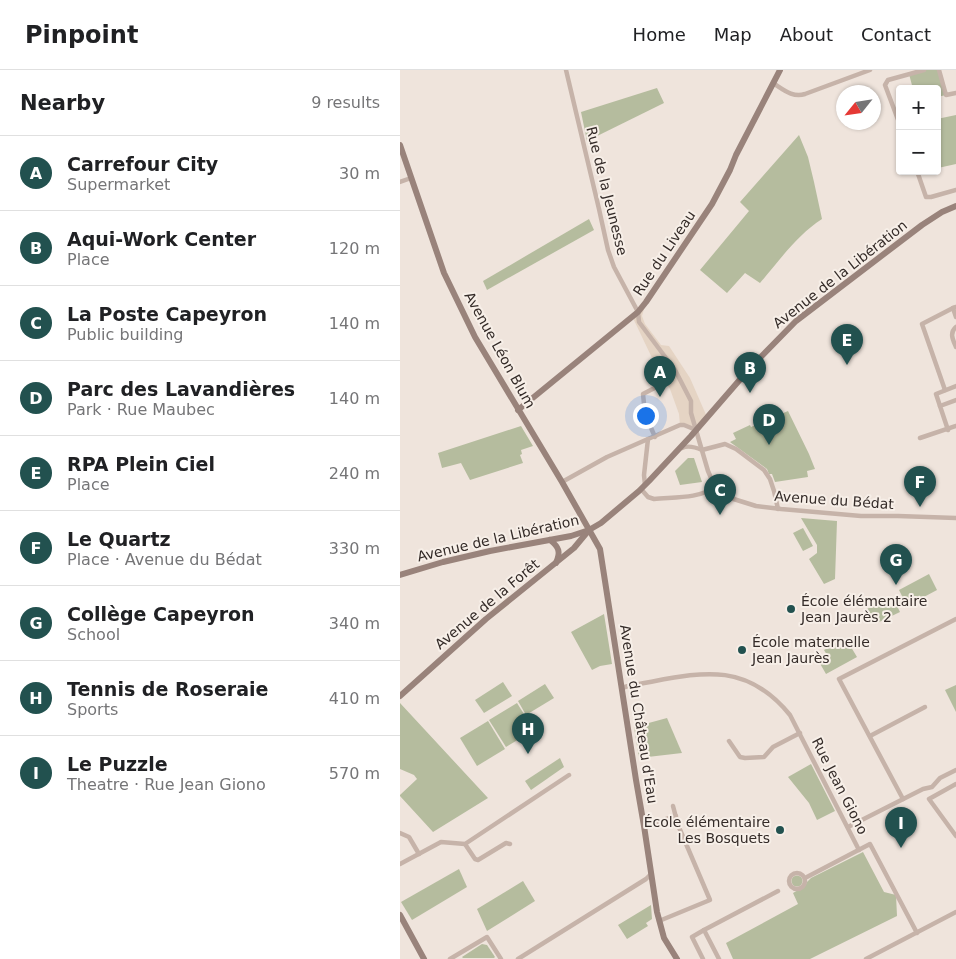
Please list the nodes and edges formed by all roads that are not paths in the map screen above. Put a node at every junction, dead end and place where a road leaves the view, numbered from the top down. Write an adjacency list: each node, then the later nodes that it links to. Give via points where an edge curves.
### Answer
1 (566, 70): 16 (street, Rue de la Jeunesse, via 608,250)
2 (780, 70): 6 (street, Rue du Liveau)
3 (870, 70): 6 (street, via 801,96)
4 (924, 70): 8 (street, via 888,80 885,85)
5 (939, 70): 7 (street, via 946,95)
6 (773, 83): 16 (street, Rue du Liveau, via 712,204)
7 (956, 93)
8 (896, 114)
9 (400, 145): 11 (street, Avenue Léon Blum)
10 (918, 175): 13 (street, via 926,197)
11 (411, 178): 12 (street); 25 (street, Avenue Léon Blum, via 444,273 475,337)
12 (400, 182)
13 (956, 190)
14 (956, 206): 27 (street, Avenue de la Libération, via 922,226 796,321)
15 (954, 307): 17 (street); 22 (street, via 922,324)
16 (638, 312): 25 (street, Rue du Liveau); 27 (street, Rue de la Jeunesse, via 639,322 675,370 691,401)
17 (956, 317)
18 (956, 327): 19 (street, via 952,332)
19 (956, 347)
20 (666, 382): 29 (street, via 643,394 645,414)
21 (956, 386): 22 (street)
22 (946, 390): 24 (street, via 936,394)
23 (956, 400): 24 (street)
24 (940, 406): 28 (street)
25 (518, 410): 34 (street, Avenue Léon Blum)
26 (956, 426): 28 (street)
27 (696, 430): 29 (street, via 680,425); 32 (street, Avenue de la Libération); 33 (street, Rue de la Jeunesse)
28 (948, 430): 30 (street)
29 (655, 437): 31 (street)
30 (920, 438)
31 (648, 439): 34 (street); 35 (street)
32 (677, 450): 33 (street, via 688,446); 35 (street, Avenue de la Libération)
33 (702, 450): 36 (street, Rue de la Jeunesse); 37 (street, via 725,444 764,470 770,479)
34 (562, 482): 39 (street, Avenue Léon Blum)
35 (643, 487): 36 (street, via 648,497 654,499 699,495); 39 (street, Avenue de la Libération)
36 (715, 487): 37 (street, Avenue du Bédat, via 724,496 738,501)
37 (778, 509): 38 (street, Avenue du Bédat, via 861,516)
38 (956, 518)
39 (589, 530): 40 (street, Avenue de la Libération); 41 (street, Avenue de la Forêt); 44 (street, Avenue du Château d'Eau, via 600,548)
40 (550, 540): 41 (street, via 560,552); 42 (street, Avenue de la Libération, via 490,551)
41 (555, 564): 45 (street, Avenue de la Forêt, via 486,619)
42 (400, 575)
43 (956, 619): 48 (street, via 839,678)
44 (622, 688): 47 (street, Rue Jean Giono, via 692,675 713,673 732,676 750,681 766,691 790,715); 56 (street, Avenue du Château d'Eau)
45 (400, 696)
46 (925, 707): 48 (street)
47 (800, 733): 49 (street, Rue Jean Giono, via 773,747 764,757 740,757); 57 (street, Rue Jean Giono)
48 (870, 736): 53 (street)
49 (729, 741)
50 (956, 770): 53 (street, via 940,778 932,787)
51 (569, 775): 60 (street)
52 (956, 784): 59 (street, via 929,799)
53 (903, 799): 57 (street)
54 (673, 806): 55 (street)
55 (676, 816): 56 (street); 70 (street, via 710,900)
56 (644, 826): 65 (street, Avenue du Château d'Eau)
57 (848, 827): 62 (street, Rue Jean Giono)
58 (400, 833): 63 (street, via 409,837)
59 (956, 836)
60 (465, 844): 61 (street, via 478,860 506,843); 63 (street, via 441,842)
61 (510, 844)
62 (859, 850): 66 (street, Rue Jean Giono); 72 (street, Rue Jean Giono, via 870,844)
63 (419, 854): 64 (street)
64 (400, 864)
65 (651, 874): 70 (street, Avenue du Château d'Eau); 76 (street)
66 (805, 878)
67 (778, 891): 71 (street)
68 (956, 912): 72 (street)
69 (400, 915): 73 (street)
70 (658, 921): 77 (street, Avenue du Château d'Eau, via 664,938)
71 (704, 930): 78 (street, via 692,937); 79 (street)
72 (917, 933): 80 (street)
73 (424, 959)
74 (450, 959): 75 (street, via 487,937)
75 (501, 959)
76 (518, 959)
77 (678, 959)
78 (703, 959)
79 (719, 959)
80 (866, 959)

